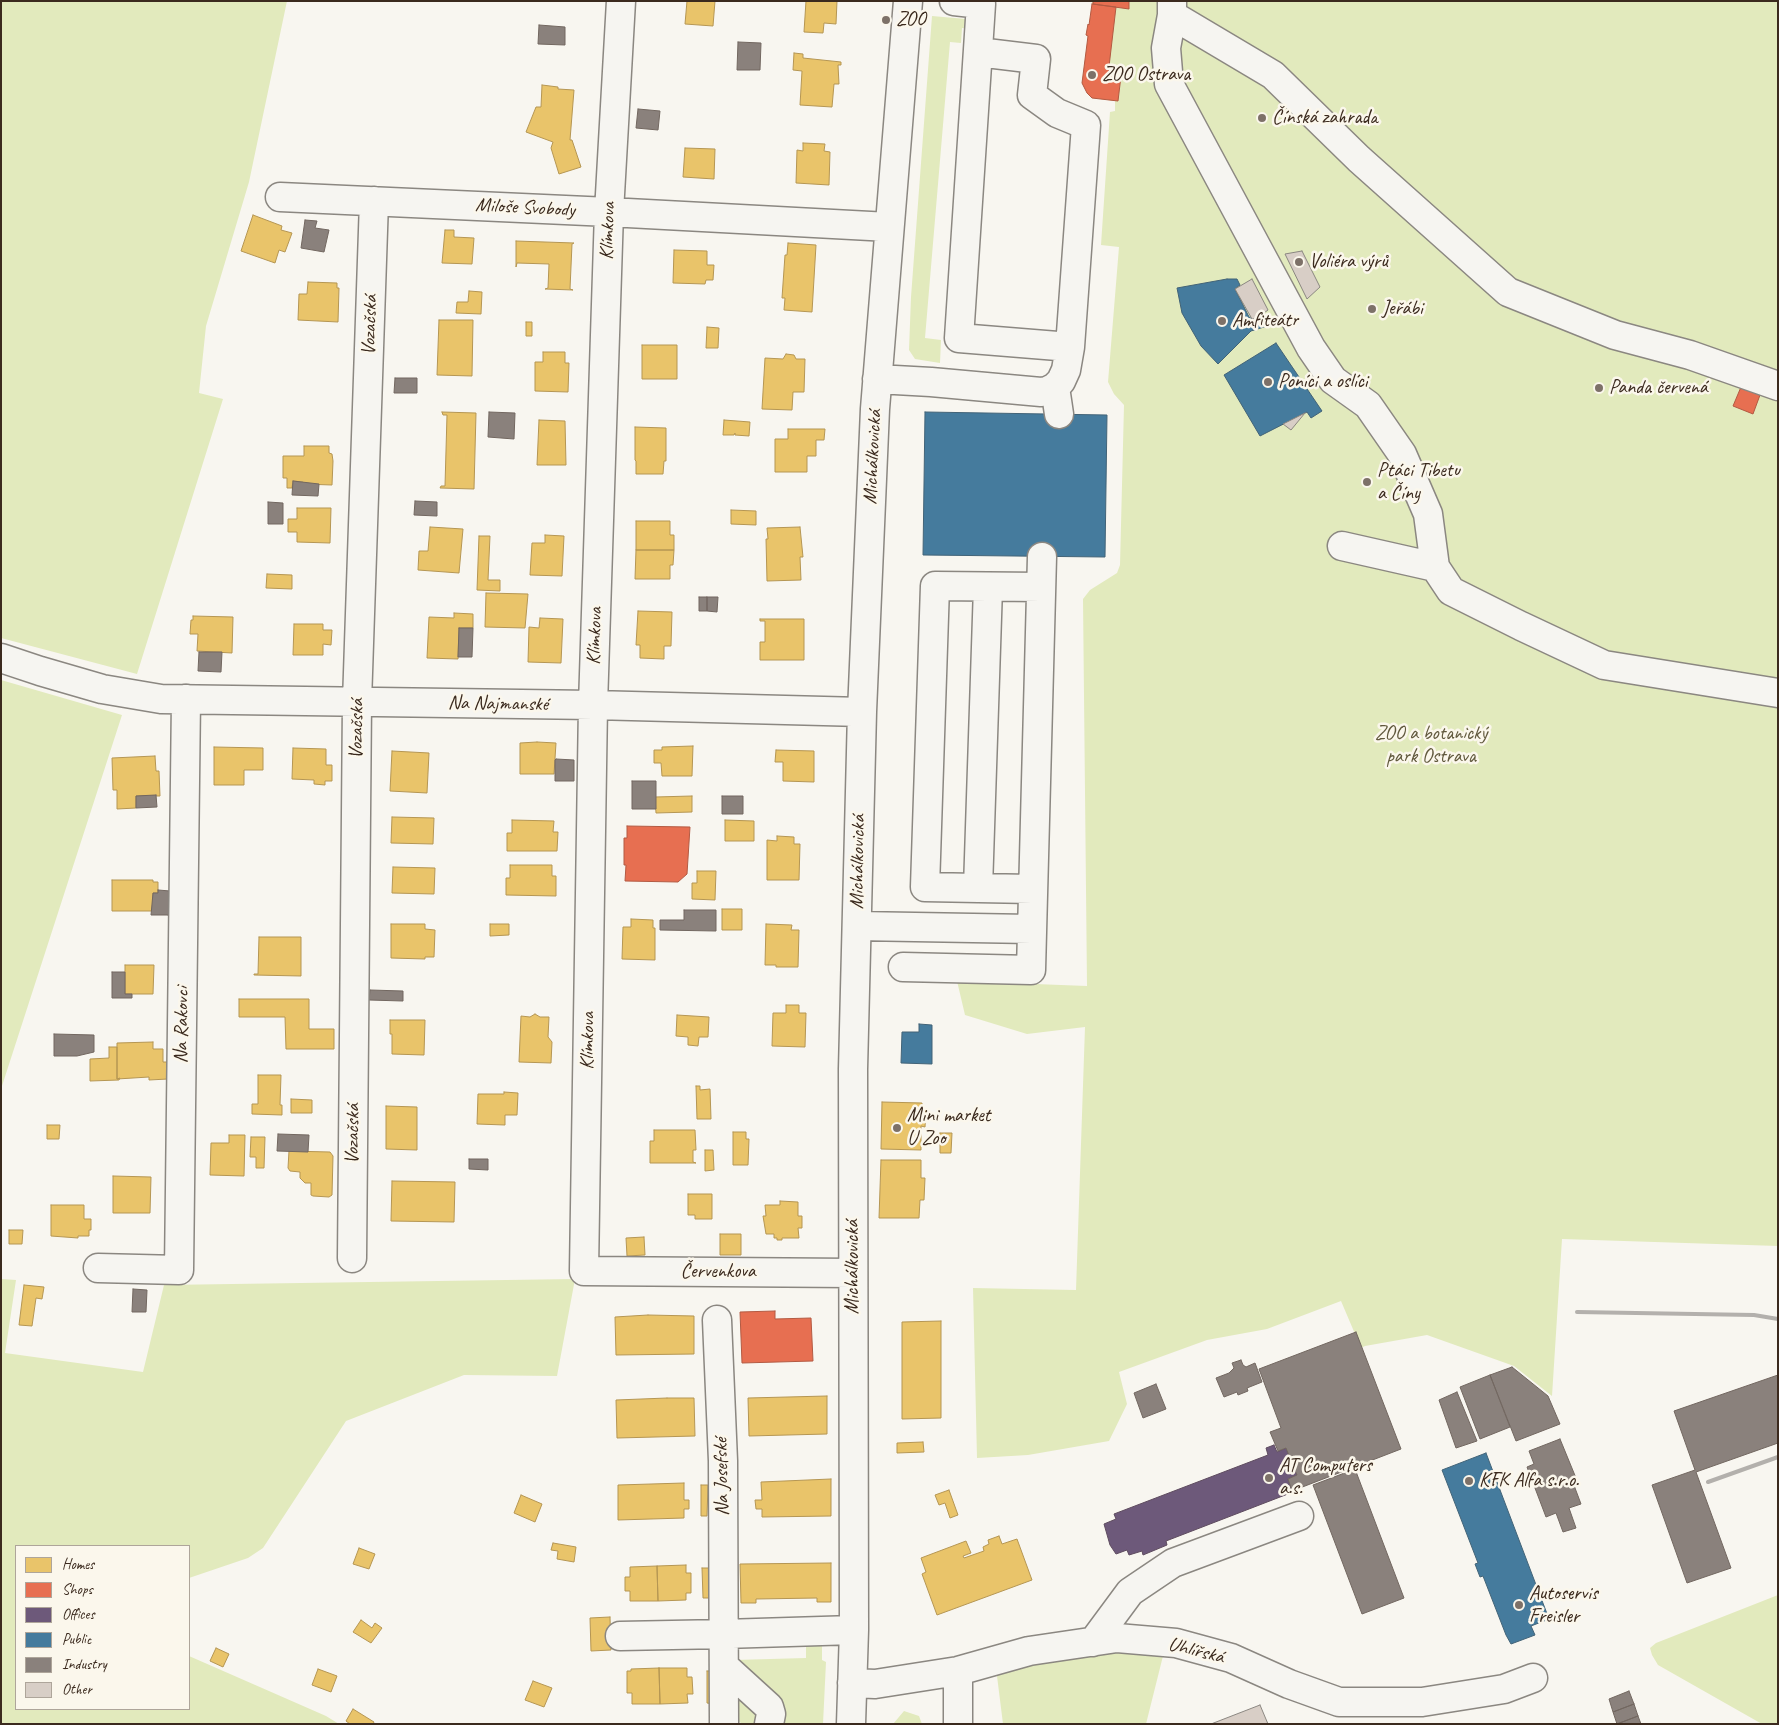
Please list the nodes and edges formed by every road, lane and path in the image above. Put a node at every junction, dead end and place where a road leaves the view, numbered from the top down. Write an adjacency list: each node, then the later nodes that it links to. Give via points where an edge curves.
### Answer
1 (621, 1): 8 (street, Klímkova)
2 (908, 1): 9 (street, Michálkovická)
3 (954, 1): 5 (street, via 982,4)
4 (1172, 8): 12 (street, via 1273,75 1359,159 1508,292 1615,335 1690,355); 17 (street, via 1166,48 1169,84 1311,348 1333,380 1368,405 1402,454 1428,514)
5 (978, 52): 10 (street, via 1036,59 1032,95 1057,113 1086,125); 10 (street, via 959,338)
6 (280, 197): 7 (street, Miloše Svobody)
7 (374, 201): 8 (street, Miloše Svobody); 23 (street, Vozačská)
8 (608, 212): 9 (street, Miloše Svobody); 24 (street, Klímkova)
9 (889, 227): 11 (street, Michálkovická)
10 (1070, 347): 13 (street, via 1066,370)
11 (877, 379): 13 (street, via 1041,392); 25 (street, Michálkovická)
12 (1778, 386)
13 (1055, 387): 14 (street)
14 (1059, 414)
15 (1342, 546): 17 (street)
16 (1042, 557): 19 (street)
17 (1435, 566): 21 (street, via 1451,591 1604,665)
18 (988, 587): 19 (street); 26 (street); 26 (street, via 935,586 925,887)
19 (1041, 587): 27 (street)
20 (5, 659): 22 (street, Na Najmanské, via 72,680 134,694)
21 (1778, 693)
22 (186, 699): 23 (street, Na Najmanské); 32 (street, Na Rakovci, via 178,1270)
23 (358, 702): 24 (street, Na Najmanské); 31 (street, Vozačská)
24 (592, 705): 25 (street, Na Najmanské); 33 (street, Klímkova)
25 (862, 712): 28 (street, Michálkovická)
26 (978, 888): 27 (street)
27 (1032, 889): 29 (street)
28 (857, 926): 29 (street); 34 (street, Michálkovická)
29 (1032, 929): 30 (street, via 1030,970)
30 (903, 966)
31 (352, 1258)
32 (98, 1268)
33 (584, 1271): 34 (street, Červenkova)
34 (853, 1274): 37 (street, Michálkovická)
35 (717, 1320): 38 (street, Na Josefské, via 723,1461)
36 (1300, 1516): 40 (street, via 1172,1563 1130,1592)
37 (854, 1630): 38 (street); 44 (street, Michálkovická)
38 (724, 1634): 39 (street); 41 (street, Na Josefské)
39 (620, 1636)
40 (1093, 1642): 42 (street, Uhlířská, via 1030,1651); 43 (street, Uhlířská, via 1117,1638 1176,1643 1231,1658 1339,1702 1422,1702 1504,1689)
41 (724, 1666): 45 (street, Na Josefské); 46 (street, via 769,1707)
42 (958, 1671): 44 (street, Uhlířská, via 873,1684); 48 (street)
43 (1533, 1678)
44 (852, 1683): 47 (street, Michálkovická)
45 (724, 1724)
46 (769, 1724)
47 (851, 1724)
48 (958, 1724)

